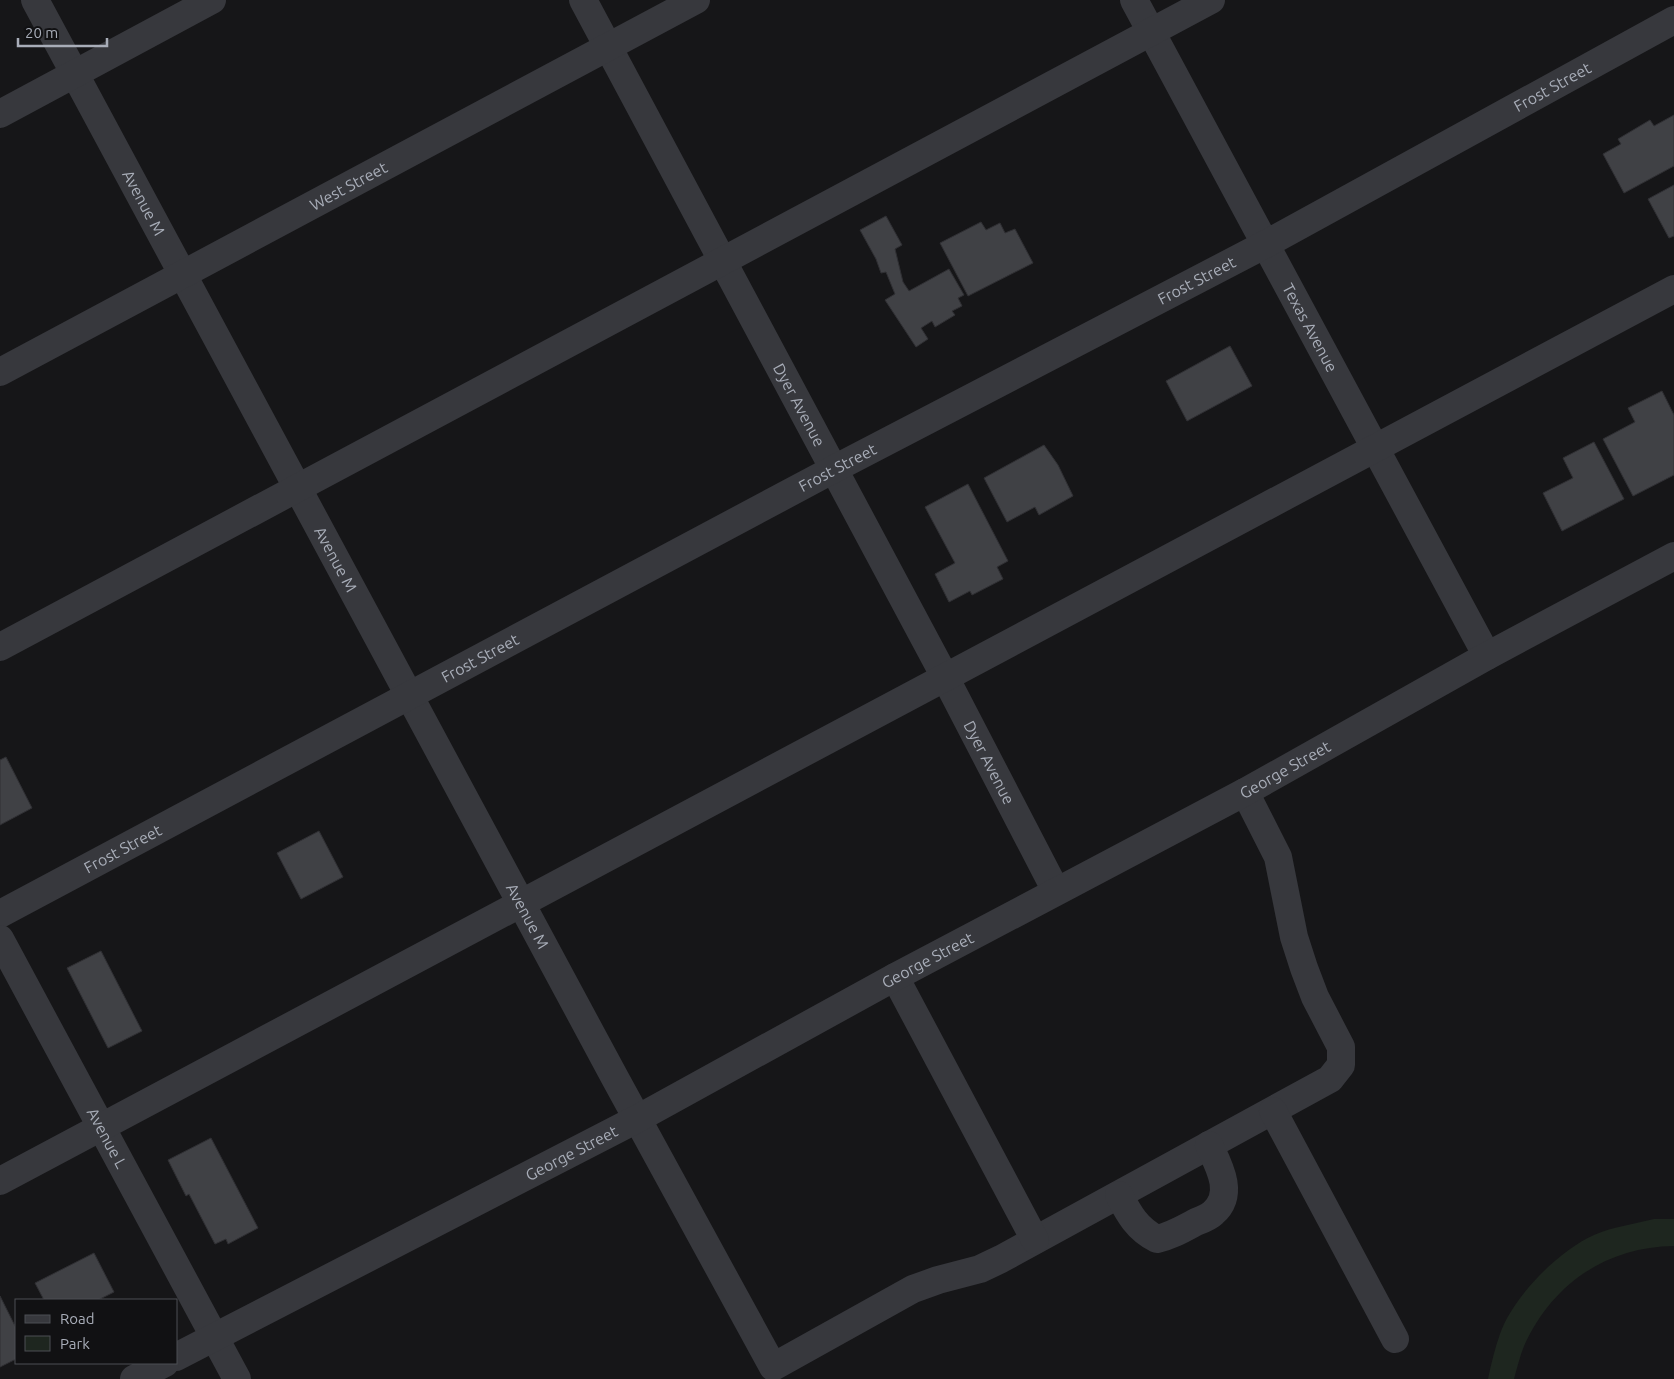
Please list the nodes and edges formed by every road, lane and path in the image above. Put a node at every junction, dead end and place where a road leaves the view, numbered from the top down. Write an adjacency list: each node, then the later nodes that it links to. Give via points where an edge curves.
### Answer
1 (35, 0): 10 (street, Avenue M)
2 (212, 0): 10 (street)
3 (583, 0): 9 (street, Dyer Avenue)
4 (696, 0): 9 (street, West Street)
5 (1134, 0): 8 (street, Texas Avenue)
6 (1211, 0): 8 (street)
7 (1674, 20): 12 (street, Frost Street)
8 (1152, 32): 12 (street, Texas Avenue); 13 (street)
9 (608, 47): 13 (street, Dyer Avenue); 14 (street, West Street)
10 (75, 74): 11 (street); 14 (street, Avenue M)
11 (0, 114)
12 (1266, 244): 17 (street, Texas Avenue); 18 (street, Frost Street)
13 (723, 261): 18 (street, Dyer Avenue); 19 (street)
14 (183, 274): 16 (street, West Street); 19 (street, Avenue M)
15 (1674, 289): 17 (street)
16 (0, 372)
17 (1376, 449): 22 (street, Texas Avenue); 23 (street)
18 (834, 469): 23 (street, Dyer Avenue); 24 (street, Frost Street)
19 (298, 488): 21 (street); 24 (street, Avenue M)
20 (1674, 556): 22 (street, George Street)
21 (0, 648)
22 (1487, 656): 25 (street, George Street)
23 (945, 677): 26 (street, Dyer Avenue); 27 (street)
24 (409, 696): 27 (street, Avenue M); 28 (street, Frost Street)
25 (1245, 792): 26 (street, George Street); 31 (street, via 1278,857 1294,937 1304,968 1341,1047 1341,1065 1330,1079)
26 (1056, 891): 30 (street, George Street)
27 (521, 903): 32 (street, Avenue M); 33 (street)
28 (0, 914)
29 (0, 939): 33 (street, Avenue L)
30 (895, 977): 32 (street, George Street); 37 (street)
31 (1273, 1111): 34 (street); 39 (street)
32 (637, 1119): 38 (street, George Street); 42 (street, Avenue M)
33 (102, 1127): 35 (street); 38 (street, Avenue L)
34 (1209, 1146): 36 (street); 36 (street, via 1225,1184 1222,1201 1213,1213 1170,1236 1157,1239 1145,1233 1130,1216)
35 (0, 1181)
36 (1119, 1195): 37 (street)
37 (1035, 1240): 42 (street, via 980,1269 913,1289)
38 (214, 1336): 40 (street, George Street); 44 (street, Avenue L)
39 (1395, 1339)
40 (178, 1355)
41 (163, 1364): 43 (street)
42 (774, 1375)
43 (134, 1379)
44 (237, 1379)

